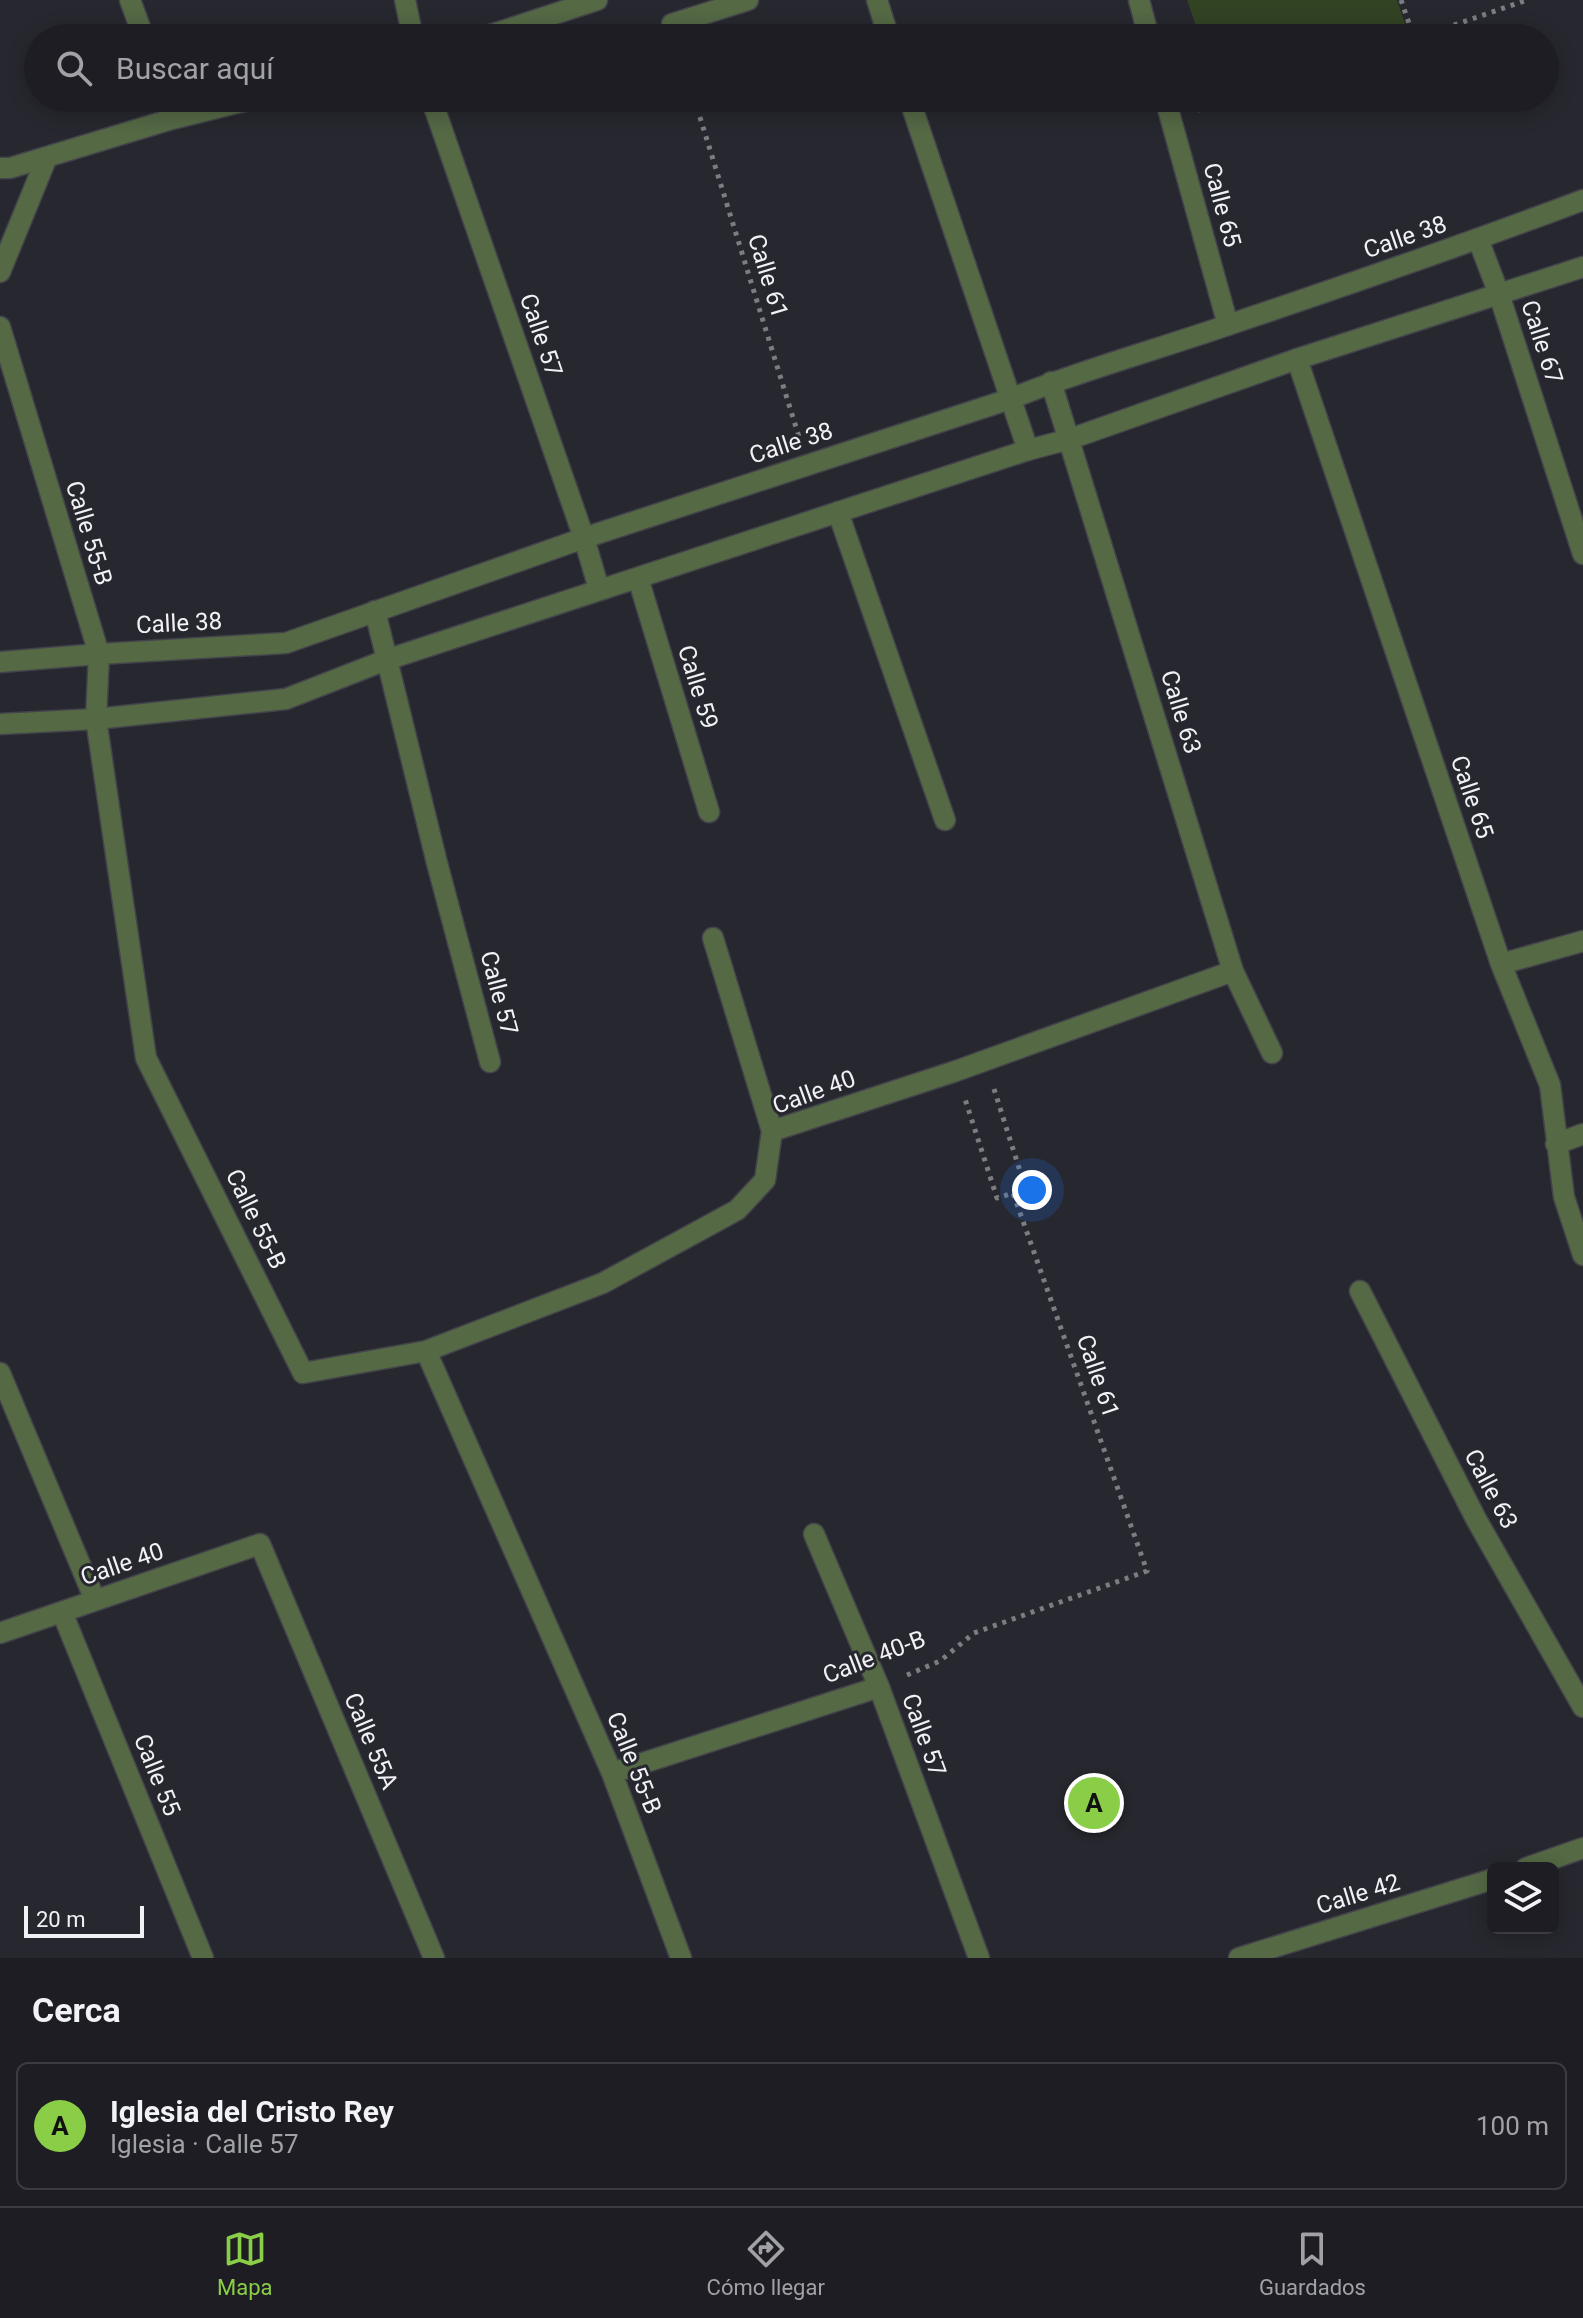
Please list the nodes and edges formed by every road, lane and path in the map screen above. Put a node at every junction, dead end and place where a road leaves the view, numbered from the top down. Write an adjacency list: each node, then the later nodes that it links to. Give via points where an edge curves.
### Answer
1 (130, 0): 9 (street)
2 (405, 0): 10 (street)
3 (597, 0): 11 (street)
4 (748, 0): 12 (street)
5 (877, 0): 13 (street)
6 (1139, 0): 14 (street)
7 (1401, 0): 15 (path)
8 (1527, 0): 16 (path)
9 (139, 24)
10 (410, 24)
11 (524, 24)
12 (672, 24)
13 (885, 24)
14 (1145, 24)
15 (1410, 24)
16 (1456, 24)
17 (170, 112): 23 (street)
18 (200, 112): 23 (street)
19 (436, 112): 40 (street, Calle 57)
20 (698, 112): 38 (path, Calle 61)
21 (914, 112): 35 (street)
22 (1169, 112): 31 (street, Calle 65)
23 (172, 119): 24 (street)
24 (47, 157): 25 (street); 29 (street)
25 (0, 168)
26 (1583, 200): 27 (street, Calle 38)
27 (1478, 239): 30 (street, Calle 67); 31 (street, Calle 38)
28 (1583, 267): 30 (street)
29 (0, 272)
30 (1499, 294): 33 (street); 41 (street, Calle 67)
31 (1228, 325): 34 (street, Calle 38)
32 (0, 327): 45 (street, Calle 55-B)
33 (1297, 359): 36 (street); 54 (street, Calle 65)
34 (1051, 382): 35 (street, Calle 38); 36 (street, Calle 63)
35 (1010, 399): 37 (street); 38 (street, Calle 38)
36 (1070, 439): 37 (street); 55 (street, Calle 63)
37 (1028, 450): 39 (street)
38 (807, 465): 40 (street, Calle 38)
39 (838, 512): 42 (street); 51 (street)
40 (584, 538): 43 (street, Calle 57); 44 (street, Calle 38)
41 (1583, 554)
42 (638, 578): 43 (street); 50 (street, Calle 59)
43 (599, 589): 46 (street)
44 (375, 611): 45 (street, Calle 38, via 286,643); 46 (street, Calle 57)
45 (99, 654): 47 (street, Calle 38); 48 (street, Calle 55-B)
46 (386, 660): 48 (street, via 286,699); 58 (street, Calle 57)
47 (0, 662)
48 (96, 719): 49 (street); 66 (street, Calle 55-B, via 146,1058 303,1373)
49 (0, 724)
50 (709, 812)
51 (945, 820)
52 (713, 938): 60 (street)
53 (1583, 941): 54 (street)
54 (1501, 964): 62 (street, Calle 65, via 1550,1085)
55 (1233, 971): 56 (street, Calle 63); 57 (street, Calle 40)
56 (1272, 1053)
57 (985, 1061): 59 (street, Calle 40); 63 (path, Calle 61, via 1026,1190)
58 (490, 1062)
59 (956, 1071): 60 (street, Calle 40); 63 (path, via 997,1198)
60 (772, 1131): 66 (street, Calle 40, via 765,1180 737,1210 603,1283)
61 (1583, 1134): 62 (street)
62 (1556, 1144): 64 (street, Calle 65, via 1564,1197)
63 (1013, 1193): 70 (path, Calle 61)
64 (1583, 1255)
65 (1360, 1291): 75 (street, Calle 63, via 1476,1519)
66 (426, 1351): 76 (street, Calle 55-B)
67 (0, 1373): 71 (street)
68 (814, 1534): 74 (street, Calle 57)
69 (260, 1544): 71 (street, Calle 40); 81 (street, Calle 55A)
70 (1147, 1571): 74 (path, Calle 40-B, via 974,1633 940,1661)
71 (95, 1600): 72 (street, Calle 40)
72 (62, 1612): 73 (street, Calle 40); 80 (street, Calle 55)
73 (0, 1633)
74 (879, 1687): 76 (street, Calle 40-B); 83 (street, Calle 57)
75 (1583, 1707)
76 (612, 1773): 82 (street, Calle 55-B)
77 (1583, 1848): 78 (street)
78 (1543, 1862)
79 (1487, 1881): 84 (street, Calle 42)
80 (203, 1958)
81 (434, 1958)
82 (681, 1958)
83 (979, 1958)
84 (1239, 1958)

